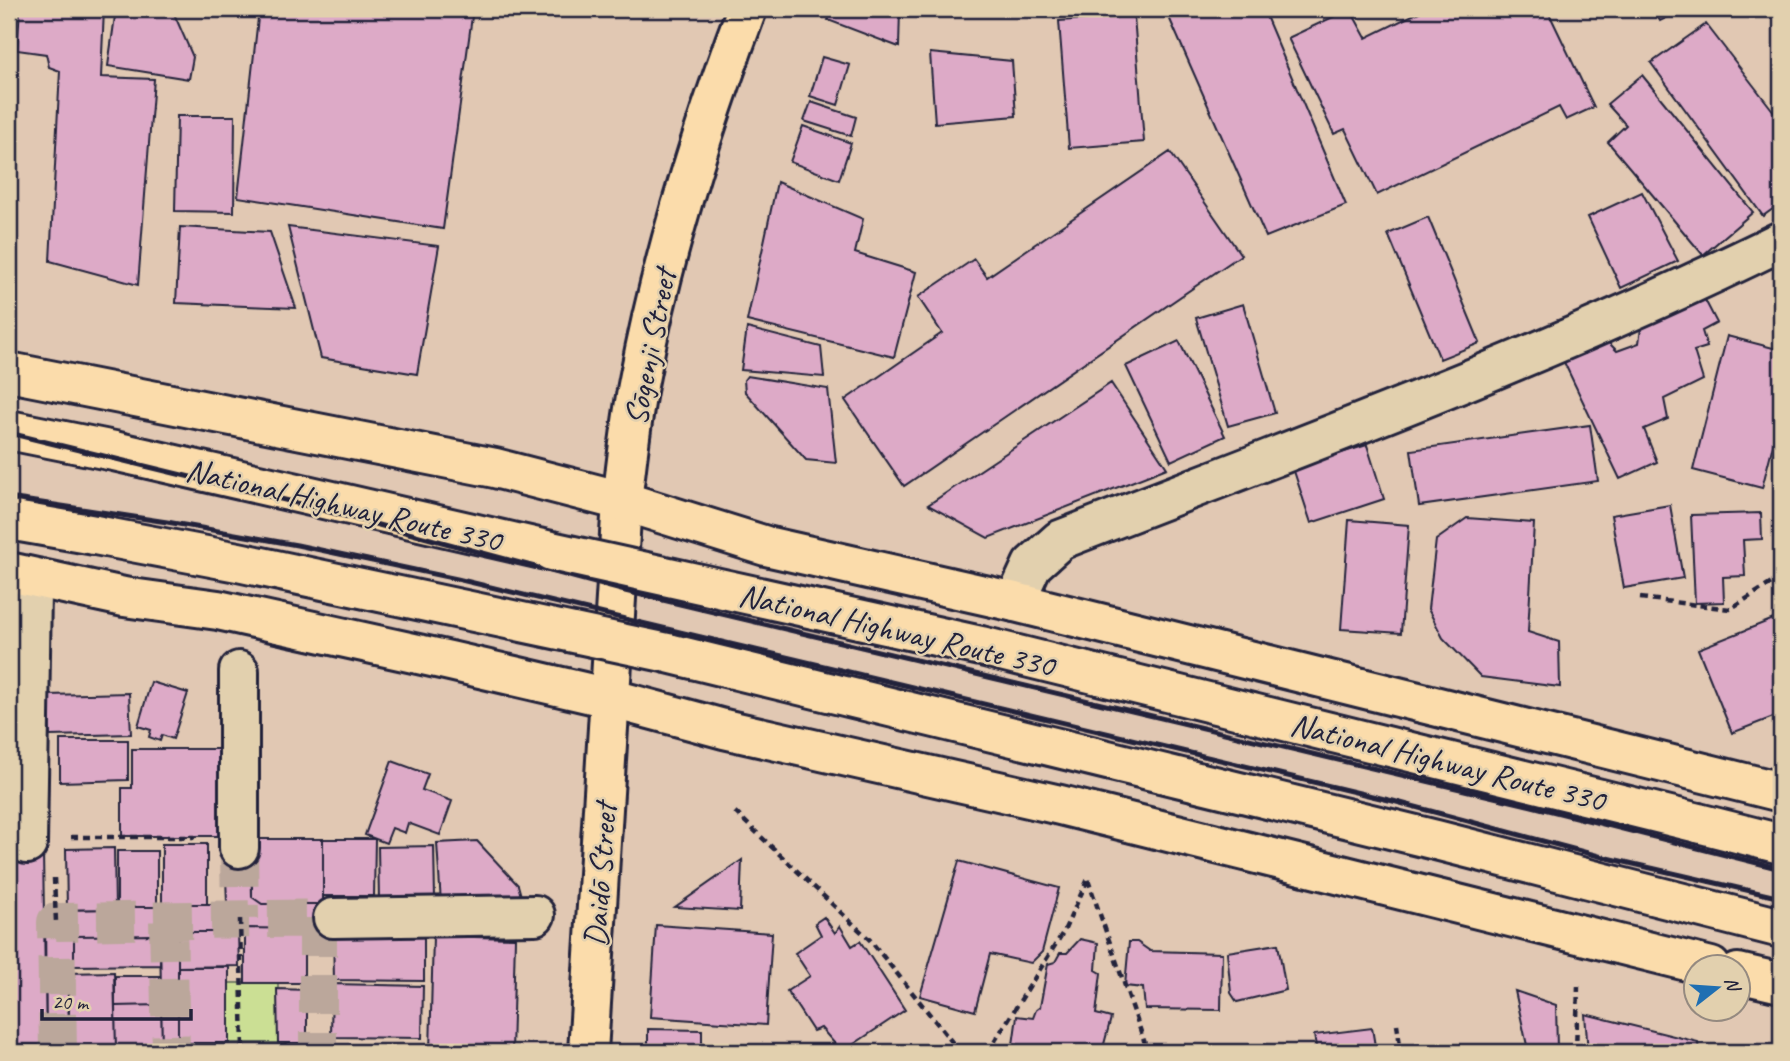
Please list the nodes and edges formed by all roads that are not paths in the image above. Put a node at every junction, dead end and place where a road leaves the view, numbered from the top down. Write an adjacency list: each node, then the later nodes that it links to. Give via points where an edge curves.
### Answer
1 (747, 9): 5 (main road, Sōgenji Street, via 702,137 664,269 639,382)
2 (1781, 241): 8 (street, via 1480,377 1060,540 1032,565)
3 (9, 372): 5 (main road, via 495,468)
4 (9, 430): 14 (main road, National Highway Route 330, bridge, via 981,646)
5 (622, 501): 8 (main road, via 766,546); 10 (main road, Sōgenji Street)
6 (9, 520): 17 (main road, bridge, via 238,562 668,653)
7 (16, 584): 10 (main road, via 218,610); 12 (street)
8 (1015, 602): 11 (main road)
9 (239, 671): 13 (street)
10 (609, 698): 18 (main road); 21 (main road, Daidō Street)
11 (1781, 792)
12 (29, 843)
13 (239, 843)
14 (1781, 844)
15 (535, 915): 16 (street)
16 (333, 918)
17 (1781, 928)
18 (1682, 960)
19 (1752, 976): 20 (main road)
20 (1781, 983)
21 (588, 1052)

